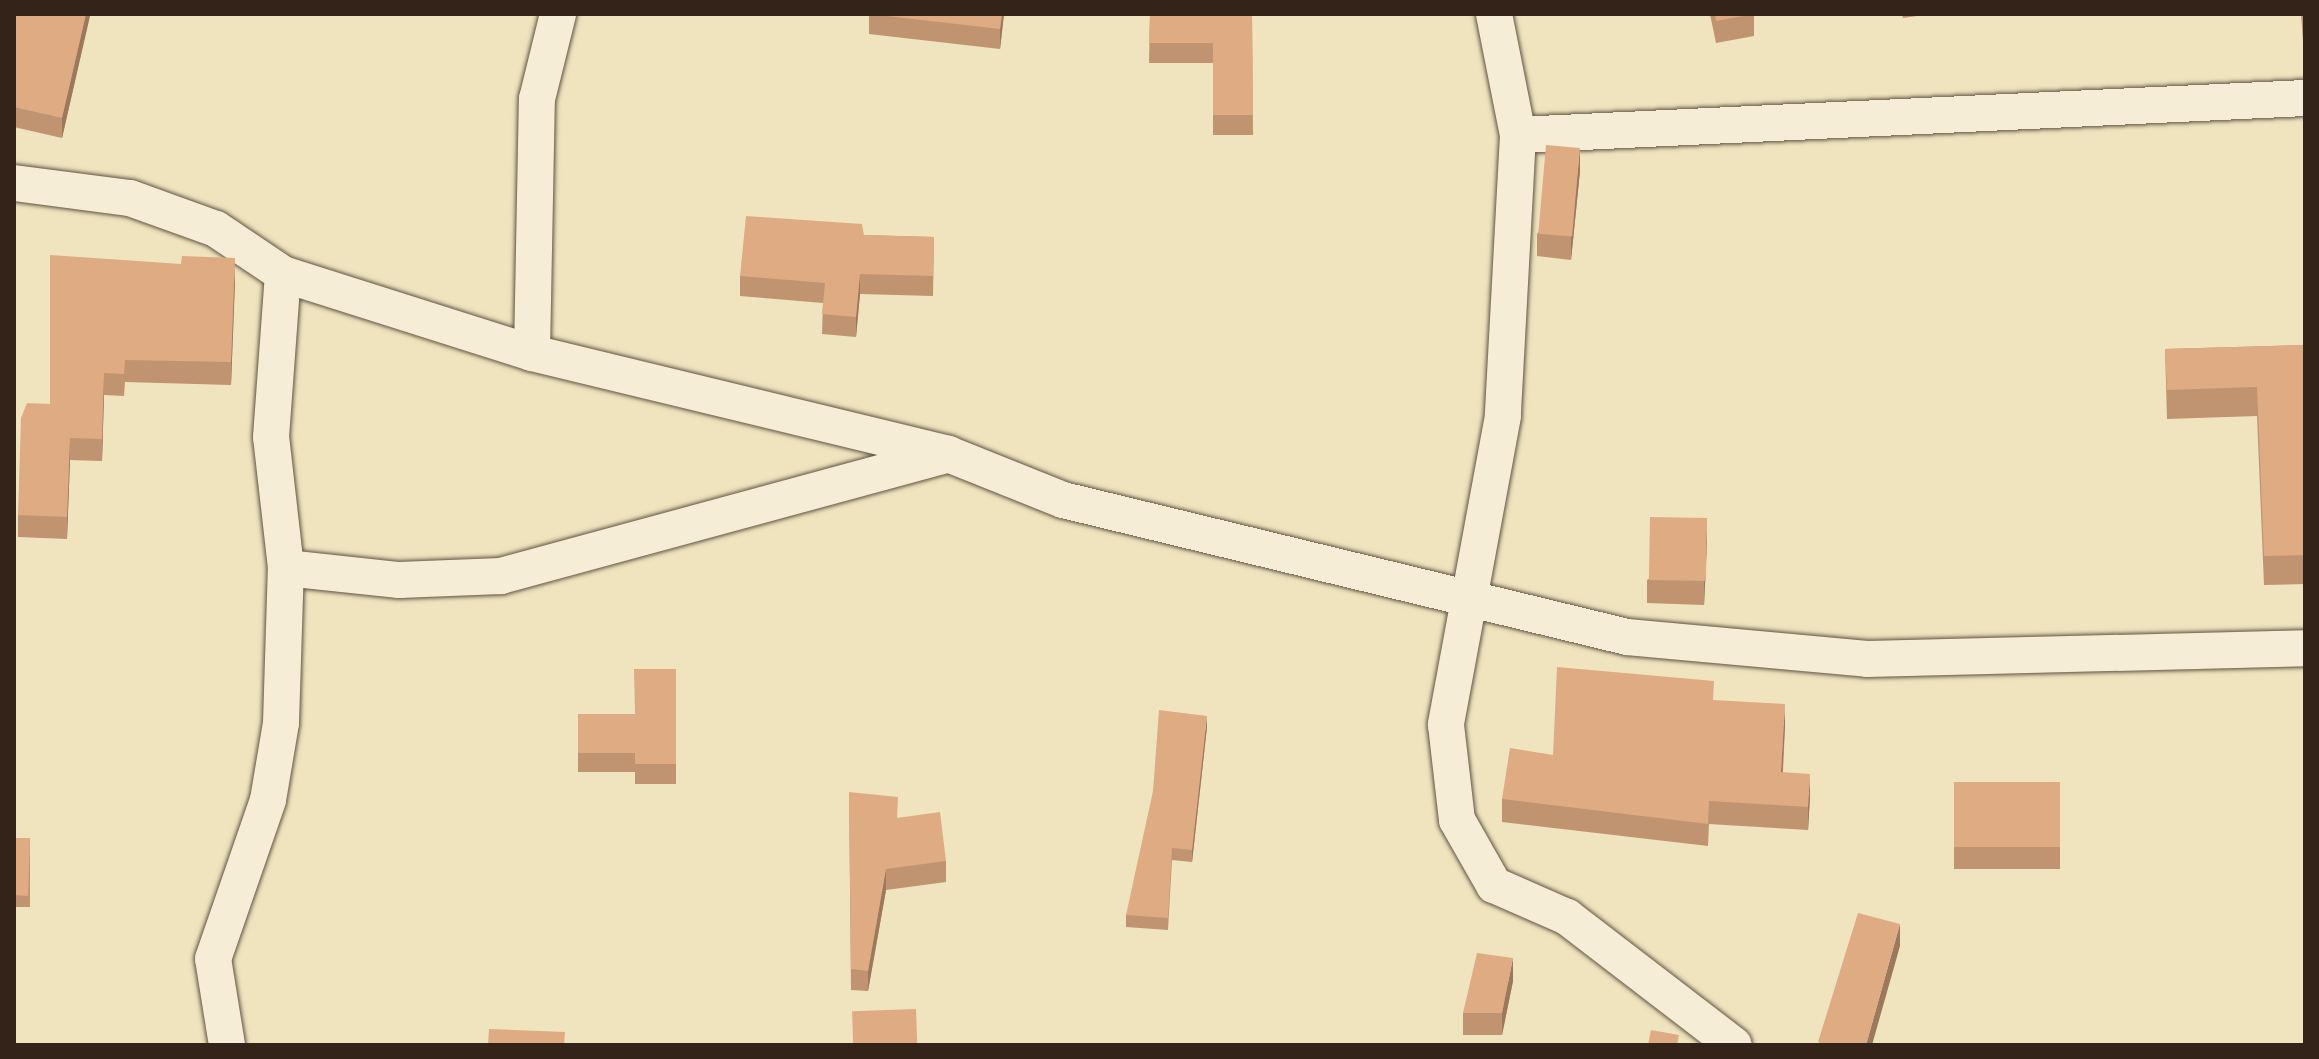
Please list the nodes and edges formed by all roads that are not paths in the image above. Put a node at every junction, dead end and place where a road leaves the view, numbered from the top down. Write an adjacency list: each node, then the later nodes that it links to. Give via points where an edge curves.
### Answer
1 (558, 14): 7 (street, via 537,99)
2 (1494, 14): 4 (street)
3 (2305, 98): 4 (street)
4 (1518, 135): 10 (street, via 1503,416)
5 (14, 183): 6 (street, via 130,198 216,229)
6 (283, 274): 7 (street); 9 (street, via 271,437)
7 (532, 353): 8 (street)
8 (948, 454): 9 (street, via 501,576 399,580); 10 (street, via 1063,500)
9 (286, 568): 12 (street, via 281,723 268,800 213,959)
10 (1475, 600): 11 (street, via 1627,637 1867,659 2157,657); 13 (street, via 1445,753 1457,820 1494,885 1567,917)
11 (2305, 648)
12 (227, 1045)
13 (1734, 1045)

